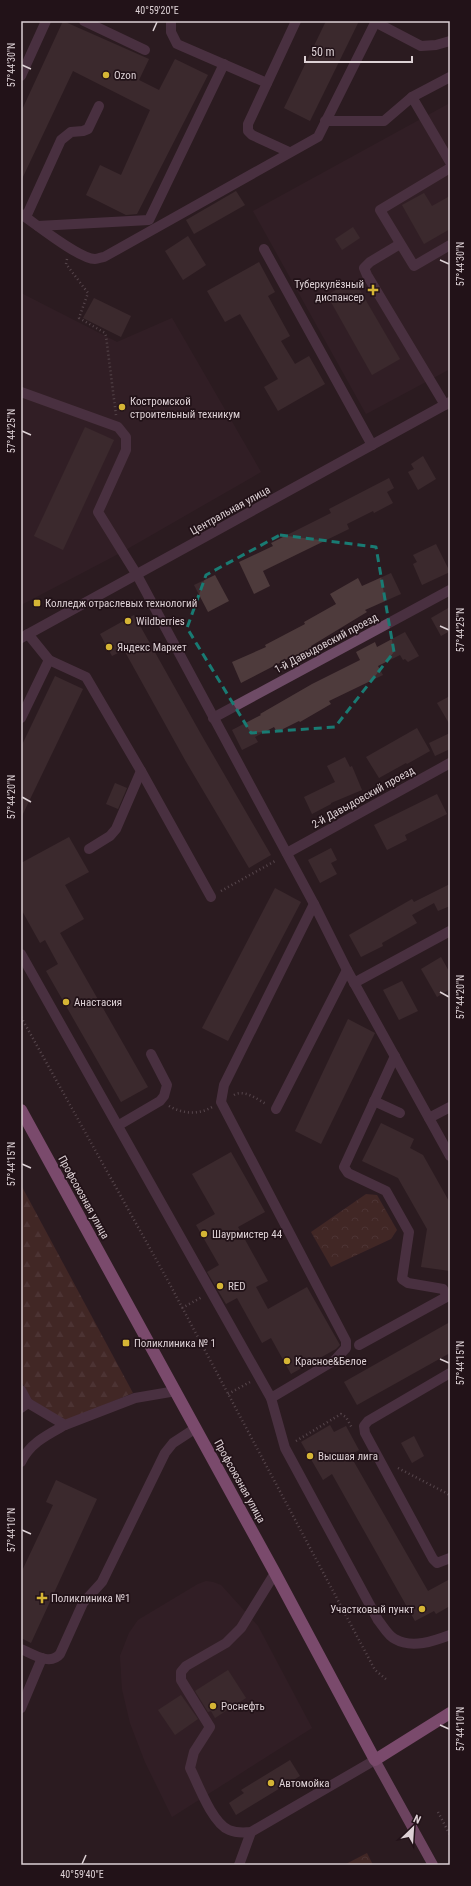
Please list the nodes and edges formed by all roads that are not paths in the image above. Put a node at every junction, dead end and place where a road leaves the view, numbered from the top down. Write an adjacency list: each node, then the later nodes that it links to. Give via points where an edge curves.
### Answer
1 (46, 21): 9 (street)
2 (84, 21): 7 (street)
3 (172, 21): 8 (street, via 171,32 177,44)
4 (296, 21): 11 (street)
5 (375, 22): 6 (street, via 421,46 436,46); 14 (street)
6 (450, 41)
7 (144, 50)
8 (224, 64): 11 (street); 19 (street)
9 (21, 76)
10 (450, 77): 12 (street)
11 (267, 83): 15 (street, via 248,124 248,130 252,135)
12 (412, 97): 14 (street, via 384,121); 16 (street)
13 (99, 106): 18 (street, via 88,129 71,132 61,140)
14 (325, 121): 15 (street, via 318,137)
15 (289, 152): 20 (street)
16 (450, 162)
17 (450, 168): 22 (street, via 380,210)
18 (23, 216): 21 (street)
19 (149, 220): 20 (street); 21 (street)
20 (166, 222): 21 (street, via 96,259 88,258 70,248)
21 (38, 226)
22 (400, 244): 23 (street, via 414,266); 26 (street, via 364,268)
23 (450, 245)
24 (264, 249): 27 (street)
25 (21, 392): 28 (street, via 118,427 126,437 126,450 98,512)
26 (447, 403): 27 (street, Центральная улица)
27 (372, 445): 28 (street, Центральная улица)
28 (137, 575): 30 (street, Центральная улица); 33 (street)
29 (450, 590): 33 (street, 1-й Давыдовский проезд)
30 (24, 636): 31 (street)
31 (49, 660): 32 (street); 35 (street, via 86,677)
32 (21, 718)
33 (213, 718): 37 (street)
34 (450, 763): 37 (street, 2-й Давыдовский проезд)
35 (142, 771): 36 (street, via 116,829); 38 (street)
36 (89, 850)
37 (284, 856): 39 (street)
38 (212, 897)
39 (314, 904): 43 (street); 61 (street, via 224,1085 221,1102 346,1341 346,1348 335,1360)
40 (450, 931): 45 (street)
41 (21, 954): 42 (street)
42 (27, 965): 44 (street); 54 (street)
43 (347, 970): 45 (street); 50 (street)
44 (21, 974)
45 (354, 983): 47 (street)
46 (151, 1054): 54 (street, via 167,1085 164,1096 160,1101)
47 (394, 1056): 48 (street); 53 (street)
48 (374, 1100): 52 (street); 56 (street, via 344,1167 348,1173 386,1191 409,1232 402,1279 408,1283 443,1289)
49 (450, 1106): 53 (street)
50 (276, 1109)
51 (21, 1110): 60 (highway, Профсоюзная улица)
52 (400, 1112)
53 (429, 1118): 55 (street)
54 (119, 1125): 61 (street)
55 (450, 1156)
56 (449, 1296): 57 (street)
57 (359, 1345)
58 (450, 1373): 66 (street, via 368,1421 364,1426 365,1433 433,1559 437,1563)
59 (21, 1390): 62 (street)
60 (176, 1391): 63 (street, via 135,1398); 64 (highway, Профсоюзная улица)
61 (271, 1398): 68 (street, via 285,1448 378,1620 394,1639 411,1643 431,1643)
62 (25, 1406): 63 (street)
63 (65, 1425): 65 (street, via 30,1446)
64 (196, 1428): 67 (highway, Профсоюзная улица); 70 (street, via 165,1453 102,1582 83,1603 60,1654 51,1660)
65 (21, 1462)
66 (450, 1558)
67 (275, 1573): 73 (highway, Профсоюзная улица); 74 (street, via 241,1628 226,1643 186,1666 181,1672 181,1680 210,1727 194,1752 190,1768 218,1822 229,1830)
68 (450, 1635)
69 (21, 1649): 70 (street)
70 (42, 1658): 71 (street)
71 (21, 1708)
72 (450, 1713): 73 (highway)
73 (375, 1760): 74 (street); 76 (main road, Профсоюзная улица)
74 (251, 1832): 75 (street)
75 (239, 1865)
76 (433, 1865)

